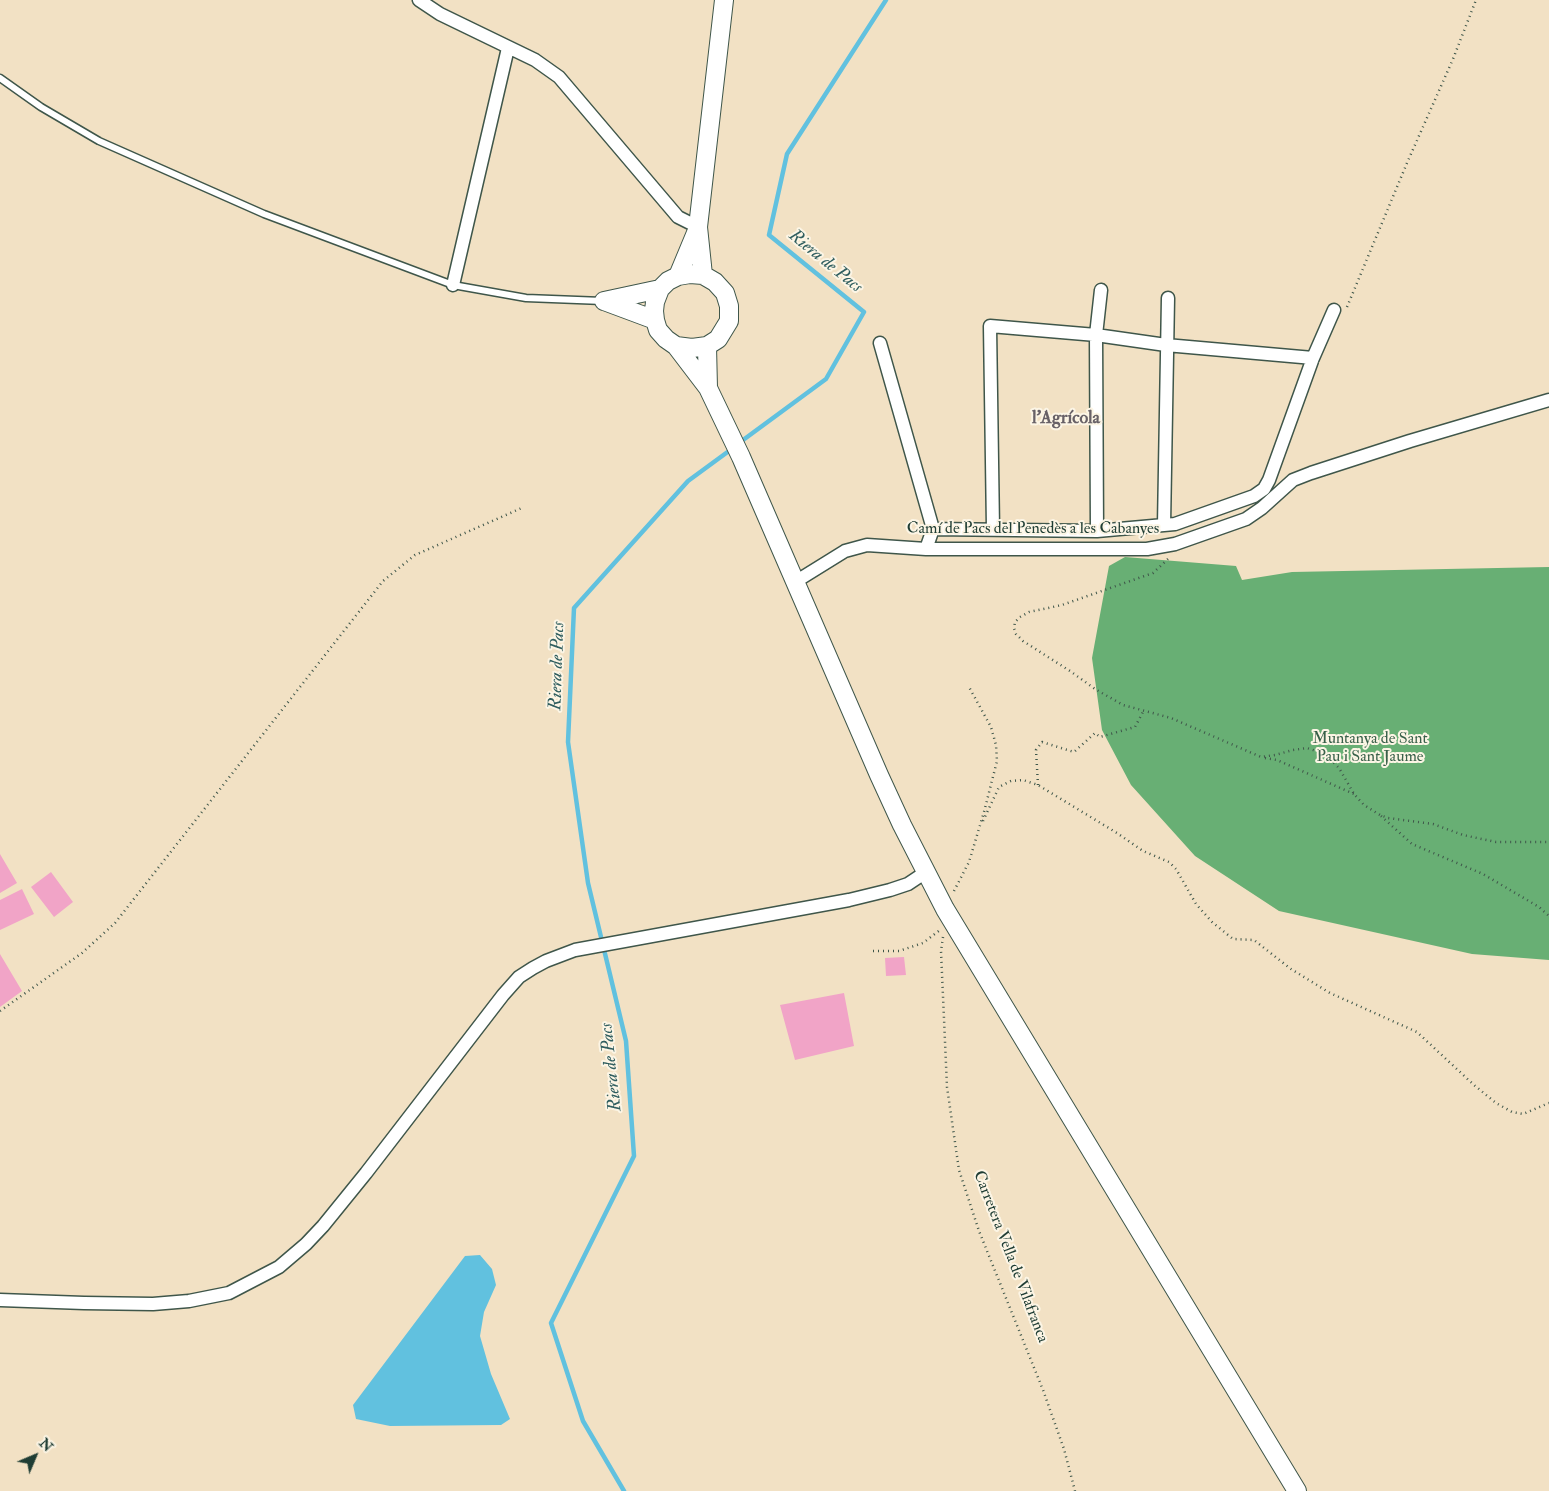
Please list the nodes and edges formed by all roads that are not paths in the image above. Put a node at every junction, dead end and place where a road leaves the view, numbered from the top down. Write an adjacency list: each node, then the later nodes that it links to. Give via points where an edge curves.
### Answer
1 (419, 0): 3 (street)
2 (724, 0): 5 (main road)
3 (508, 48): 5 (street, via 535,60 559,77 678,217); 8 (street)
4 (0, 78): 8 (lane, via 99,141 264,214)
5 (698, 227): 6 (main road); 7 (main road)
6 (703, 275): 7 (main road); 19 (main road, via 721,287 729,306 729,321 718,339)
7 (678, 276): 9 (main road)
8 (453, 285): 12 (lane, via 526,298)
9 (660, 290): 12 (main road); 14 (main road, via 655,302)
10 (1101, 290): 15 (street)
11 (1168, 298): 17 (street)
12 (604, 301): 14 (main road)
13 (1339, 313): 20 (street)
14 (655, 320): 18 (main road, via 658,330)
15 (1096, 335): 17 (street); 25 (street, via 990,326); 26 (street)
16 (880, 343): 24 (street)
17 (1166, 345): 20 (street); 23 (street)
18 (676, 346): 19 (main road); 21 (main road)
19 (707, 346): 21 (main road)
20 (1313, 358): 23 (street, via 1264,489 1254,496 1189,520)
21 (708, 388): 28 (main road)
22 (1549, 400): 27 (street, Camí de Pacs del Penedès a les Cabanyes, via 1311,472 1292,480 1246,519 1175,544 1147,549)
23 (1164, 525): 26 (street)
24 (932, 529): 25 (street); 27 (street)
25 (993, 529): 26 (street)
26 (1097, 531)
27 (926, 549): 28 (street, Camí de Pacs del Penedès a les Cabanyes, via 867,545 845,551)
28 (795, 582): 29 (main road, via 879,775)
29 (926, 872): 30 (street, via 908,884 849,900 575,950 546,961 520,977 498,1002 366,1173 306,1244 279,1267 229,1293 153,1304); 31 (main road, via 945,909)
30 (0, 1300)
31 (1297, 1491)

